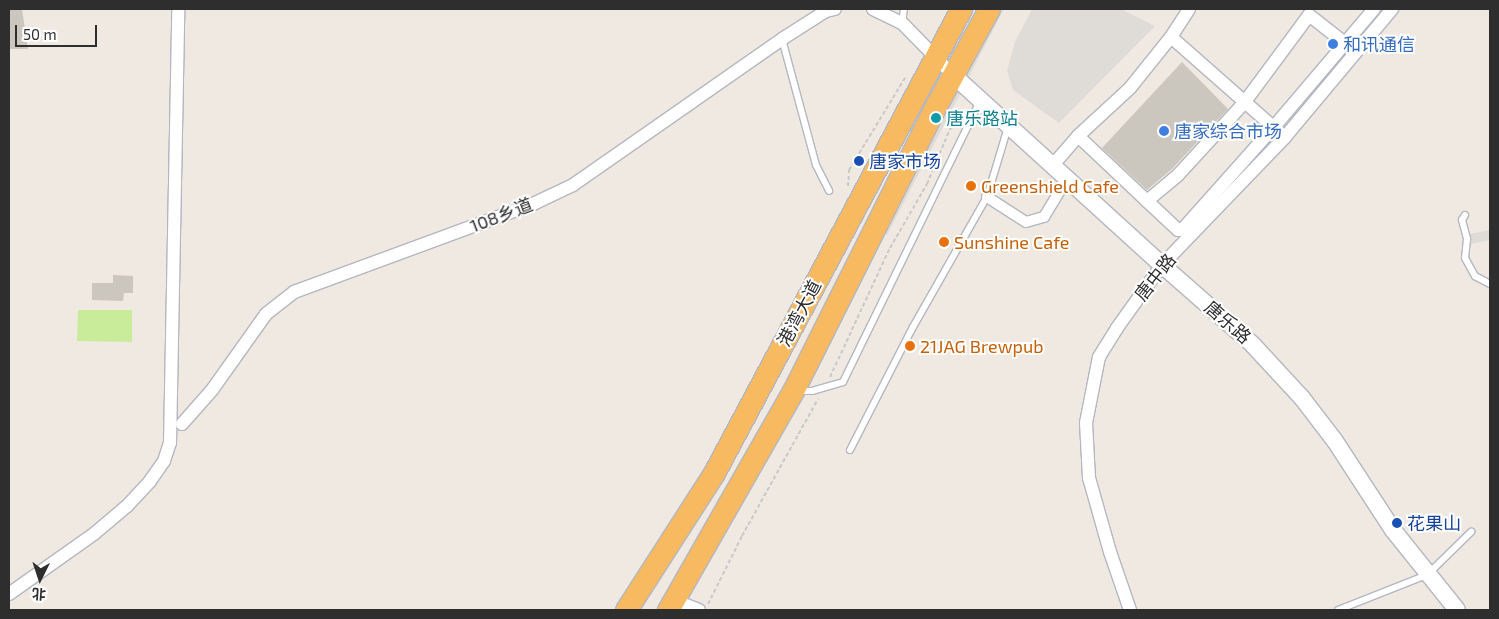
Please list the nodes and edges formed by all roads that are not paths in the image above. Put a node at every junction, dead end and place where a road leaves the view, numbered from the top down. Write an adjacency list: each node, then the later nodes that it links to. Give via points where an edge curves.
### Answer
1 (178, 9): 35 (street, via 170,443 164,461 127,506)
2 (835, 9): 12 (street, 108乡道, via 826,11)
3 (873, 9): 10 (street)
4 (904, 9): 10 (lane)
5 (961, 9): 14 (highway, 港湾大道)
6 (989, 9): 15 (highway, 港湾大道)
7 (1189, 9): 11 (street)
8 (1374, 9): 13 (street)
9 (1392, 9): 21 (street, 唐中路)
10 (902, 23): 14 (street)
11 (1171, 37): 17 (street); 20 (street, via 1130,88)
12 (782, 39): 24 (lane, via 816,166); 31 (street, 108乡道, via 573,185 533,204 294,292 266,314 212,390)
13 (1346, 44): 17 (street, via 1309,15); 19 (street)
14 (935, 57): 15 (street); 37 (highway, 港湾大道, via 714,473)
15 (953, 75): 16 (street, 唐乐路); 30 (highway, 港湾大道)
16 (980, 101): 18 (street, 唐乐路); 30 (lane, via 843,382 812,391)
17 (1244, 102): 19 (street); 26 (street, via 1178,175)
18 (1008, 126): 22 (street, 唐乐路); 25 (lane)
19 (1273, 128): 21 (street); 26 (street, via 1182,230 1178,230)
20 (1078, 136): 22 (street); 26 (street)
21 (1284, 137): 28 (street, 唐中路)
22 (1052, 166): 23 (street, 唐乐路)
23 (1067, 179): 25 (street, via 1044,217 1026,222); 28 (street, 唐乐路)
24 (829, 191)
25 (987, 197): 32 (lane, via 913,327)
26 (1147, 201)
27 (1465, 215): 29 (lane, via 1462,220 1465,258 1475,276)
28 (1162, 266): 34 (street, 唐乐路, via 1254,345 1302,398); 39 (street, 唐中路, via 1099,357 1086,423 1089,478)
29 (1490, 284)
30 (793, 391): 36 (highway, 港湾大道)
31 (182, 424)
32 (850, 450)
33 (1471, 532): 34 (lane)
34 (1428, 575): 40 (lane); 41 (street, 唐乐路)
35 (9, 594)
36 (671, 605): 38 (street)
37 (626, 610)
38 (700, 610)
39 (1130, 610)
40 (1338, 610)
41 (1457, 610)

